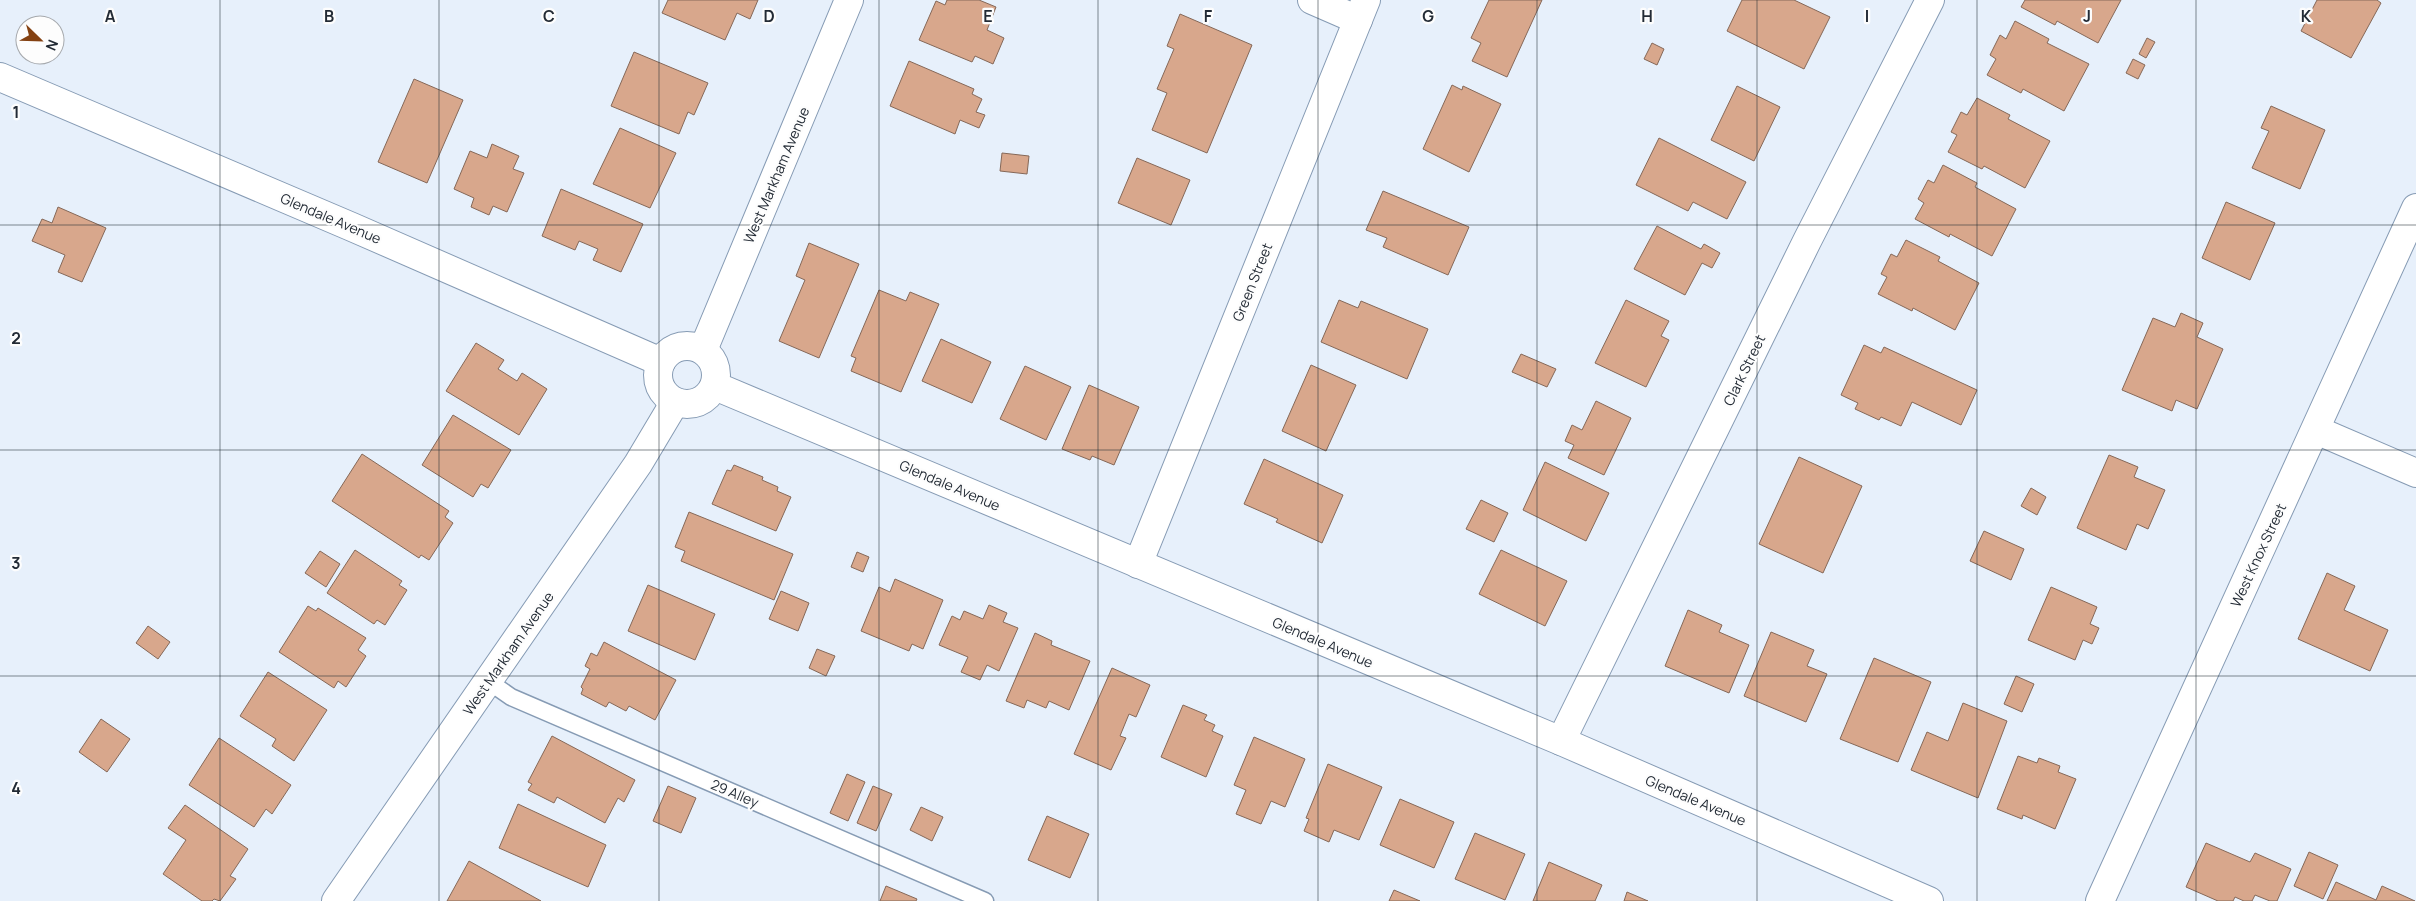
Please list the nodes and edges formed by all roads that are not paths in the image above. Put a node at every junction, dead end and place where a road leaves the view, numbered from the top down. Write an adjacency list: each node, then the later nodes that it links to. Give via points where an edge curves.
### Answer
1 (849, 0): 7 (street, West Markham Avenue)
2 (1312, 0): 4 (street)
3 (1930, 0): 15 (street, Clark Street)
4 (1362, 10): 13 (street, Green Street)
5 (0, 77): 8 (street, Glendale Avenue)
6 (2416, 208): 11 (street, West Knox Street)
7 (703, 350): 8 (street, via 684,346 674,348); 9 (street, via 715,366)
8 (661, 362): 10 (street, via 658,371 661,390)
9 (715, 386): 10 (street, via 702,401 694,404); 13 (street, Glendale Avenue)
10 (675, 402): 14 (street, West Markham Avenue, via 638,464)
11 (2316, 430): 12 (street); 19 (street, West Knox Street)
12 (2416, 473)
13 (1138, 564): 15 (street, Glendale Avenue)
14 (488, 680): 16 (street, West Markham Avenue); 17 (lane, 29 Alley, via 511,697)
15 (1561, 742): 18 (street, Glendale Avenue)
16 (336, 901)
17 (985, 901)
18 (1929, 901)
19 (2100, 901)

